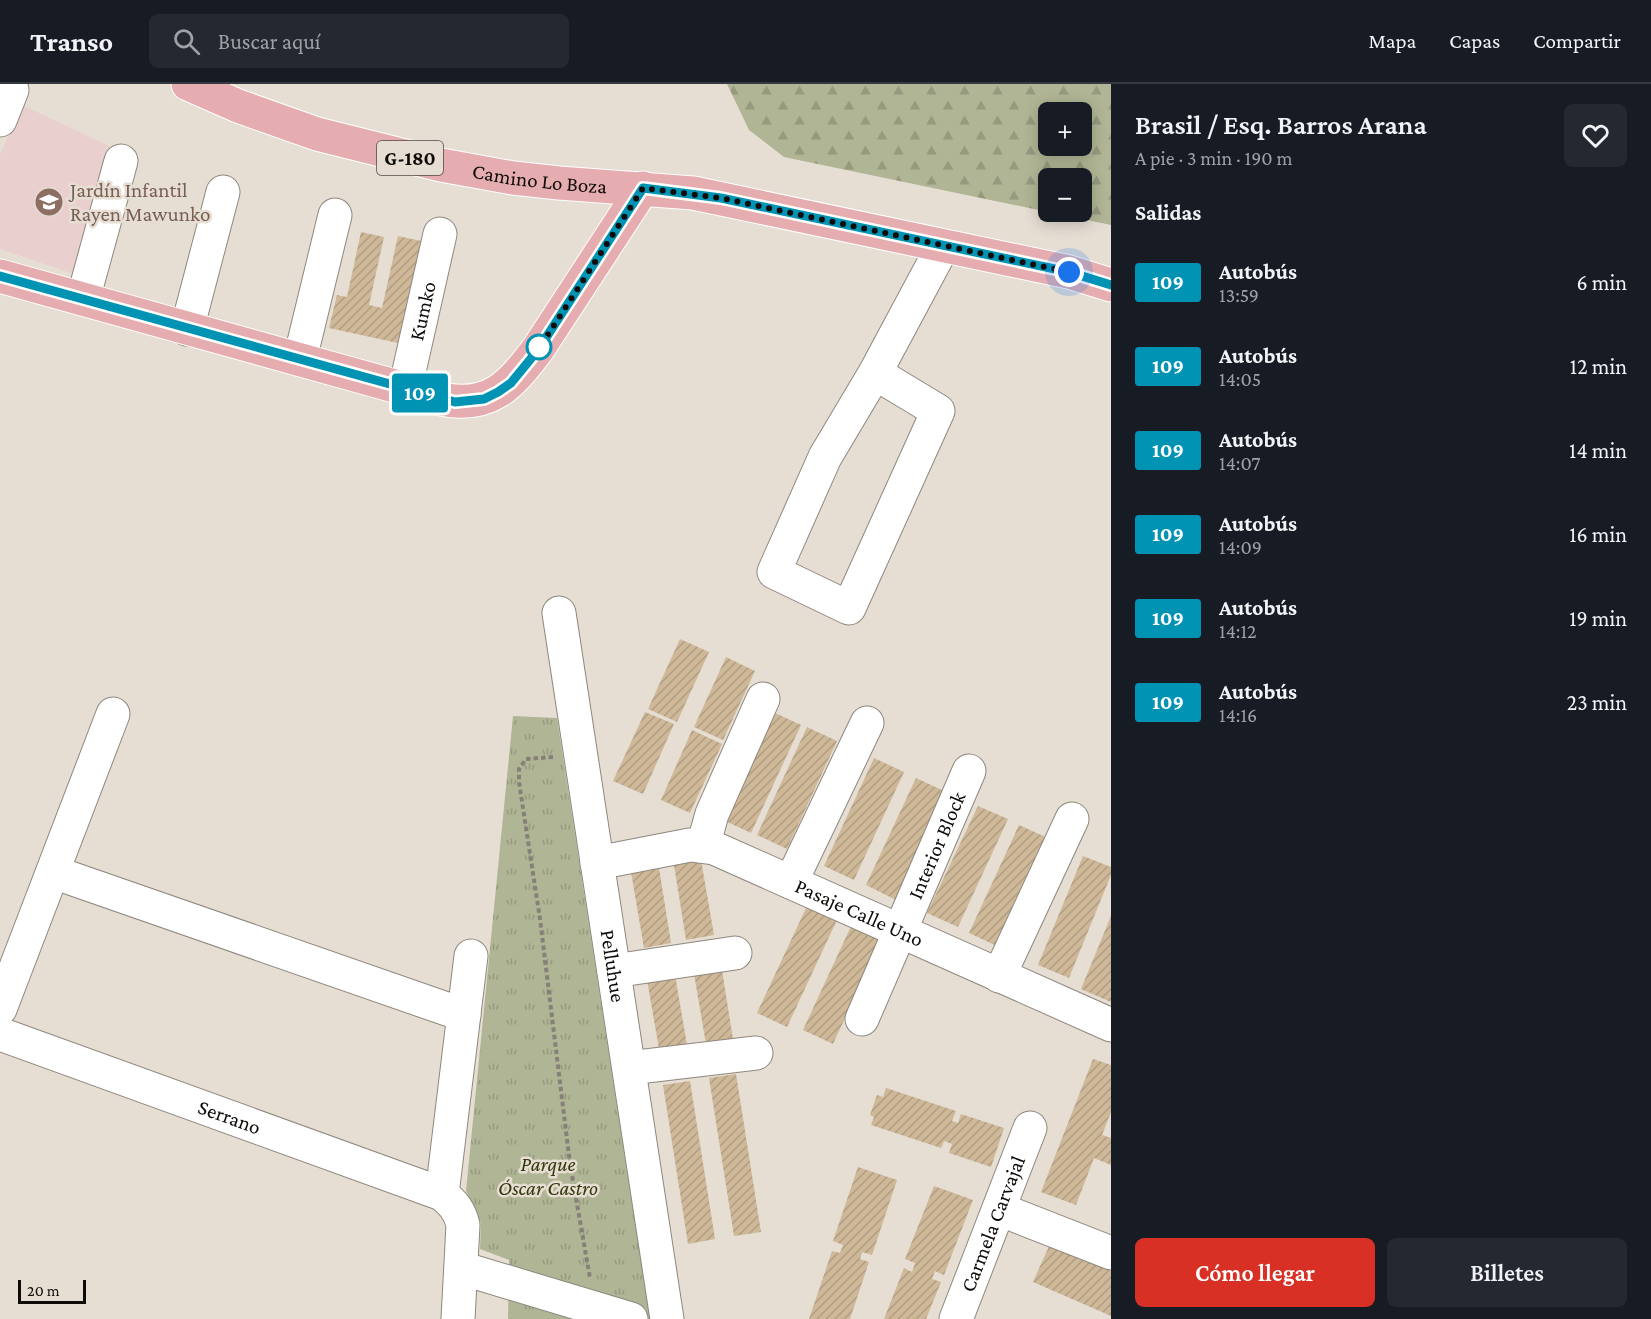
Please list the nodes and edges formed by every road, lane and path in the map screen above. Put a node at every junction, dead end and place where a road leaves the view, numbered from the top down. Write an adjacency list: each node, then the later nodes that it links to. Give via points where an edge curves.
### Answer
1 (188, 84): 5 (main road, Camino Lo Boza / G-180, via 316,134 399,156 513,178)
2 (12, 90): 3 (street)
3 (0, 120)
4 (121, 161): 12 (street)
5 (643, 188): 9 (main road, Camino Lo Boza / G-180, via 721,198); 16 (main road, via 538,350 511,383 491,396 470,402)
6 (223, 192): 13 (street)
7 (336, 215): 14 (street)
8 (440, 234): 16 (street, Kumko)
9 (943, 246): 11 (main road, Camino Lo Boza / G-180, via 1069,272); 15 (street)
10 (0, 276): 12 (main road)
11 (1111, 285)
12 (83, 299): 13 (main road)
13 (187, 329): 14 (main road)
14 (300, 359): 16 (main road)
15 (875, 373): 15 (street, via 825,457 774,572 849,608 938,411)
16 (405, 389)
17 (559, 613): 21 (street, Pelluhue)
18 (762, 699): 24 (street, via 712,814)
19 (113, 714): 26 (street)
20 (867, 723): 27 (street)
21 (580, 755): 25 (street, Pelluhue); 45 (path, via 526,759 519,769 519,782 570,1164)
22 (969, 771): 28 (street, Interior Block)
23 (1072, 819): 32 (street)
24 (703, 846): 25 (street, Pasaje Calle Uno, via 690,845); 27 (street, Pasaje Calle Uno)
25 (597, 863): 31 (street, Pelluhue)
26 (53, 872): 33 (street); 34 (street)
27 (791, 882): 28 (street, Pasaje Calle Uno)
28 (900, 931): 32 (street, Pasaje Calle Uno); 35 (street, Interior Block)
29 (735, 953): 31 (street)
30 (471, 956): 34 (street)
31 (614, 971): 39 (street, Pelluhue)
32 (999, 975): 36 (street, Pasaje Calle Uno)
33 (0, 1009)
34 (464, 1015): 41 (street)
35 (862, 1019)
36 (1111, 1025)
37 (0, 1034): 41 (street, Serrano)
38 (756, 1053): 39 (street)
39 (629, 1068): 48 (street, Pelluhue)
40 (1030, 1128): 42 (street, Carmela Carvajal)
41 (449, 1201): 44 (street, via 463,1225)
42 (999, 1209): 43 (street); 49 (street, Carmela Carvajal)
43 (1111, 1253)
44 (461, 1268): 45 (street); 46 (street)
45 (595, 1309): 47 (street)
46 (458, 1319)
47 (631, 1319)
48 (667, 1319)
49 (956, 1319)

